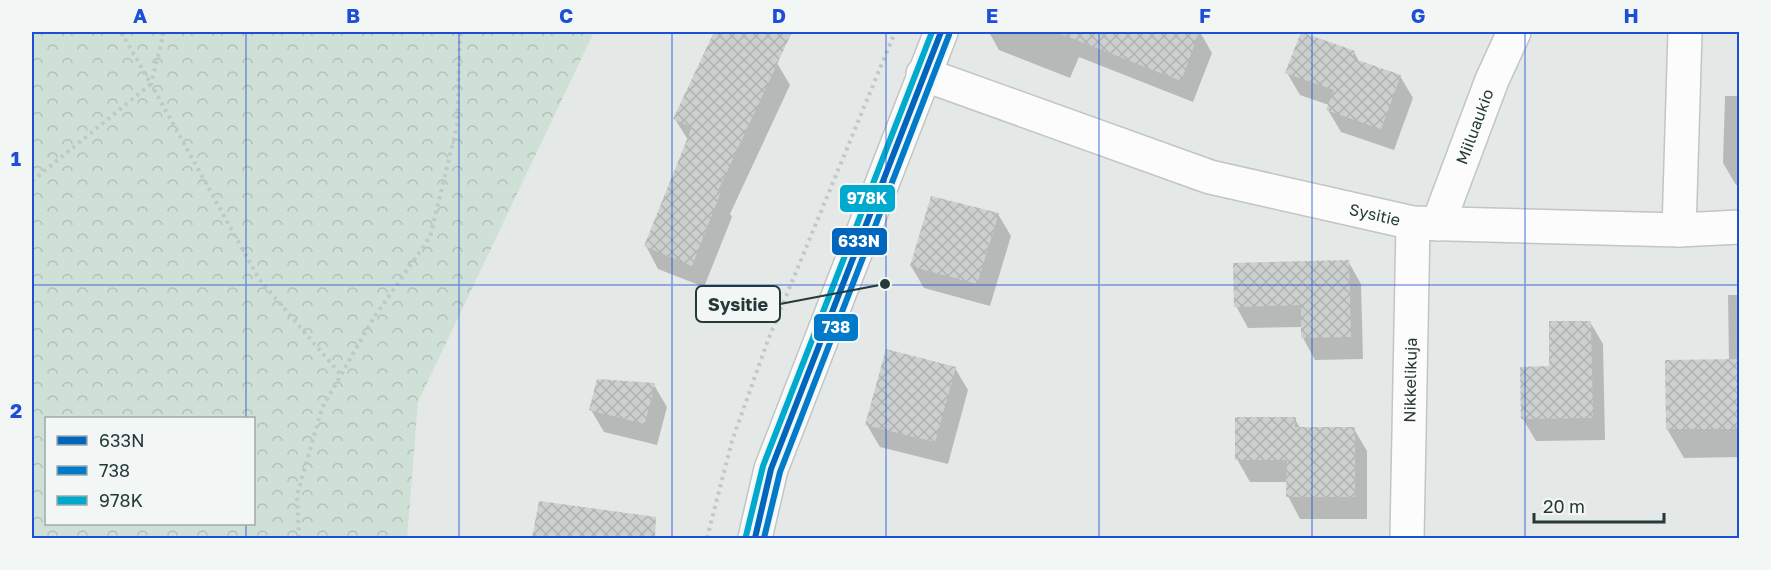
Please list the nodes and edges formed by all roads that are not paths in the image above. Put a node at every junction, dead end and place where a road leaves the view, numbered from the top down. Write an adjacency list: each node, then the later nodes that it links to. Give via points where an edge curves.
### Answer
1 (941, 32): 4 (street)
2 (1514, 32): 5 (street, Miiluaukio)
3 (1684, 32): 7 (street)
4 (923, 74): 5 (street, Sysitie, via 1210,177); 8 (street, via 771,469)
5 (1426, 223): 7 (street, Sysitie); 9 (street, Nikkelikuja)
6 (1740, 227): 7 (street, Sysitie)
7 (1679, 230)
8 (755, 538)
9 (1407, 538)

